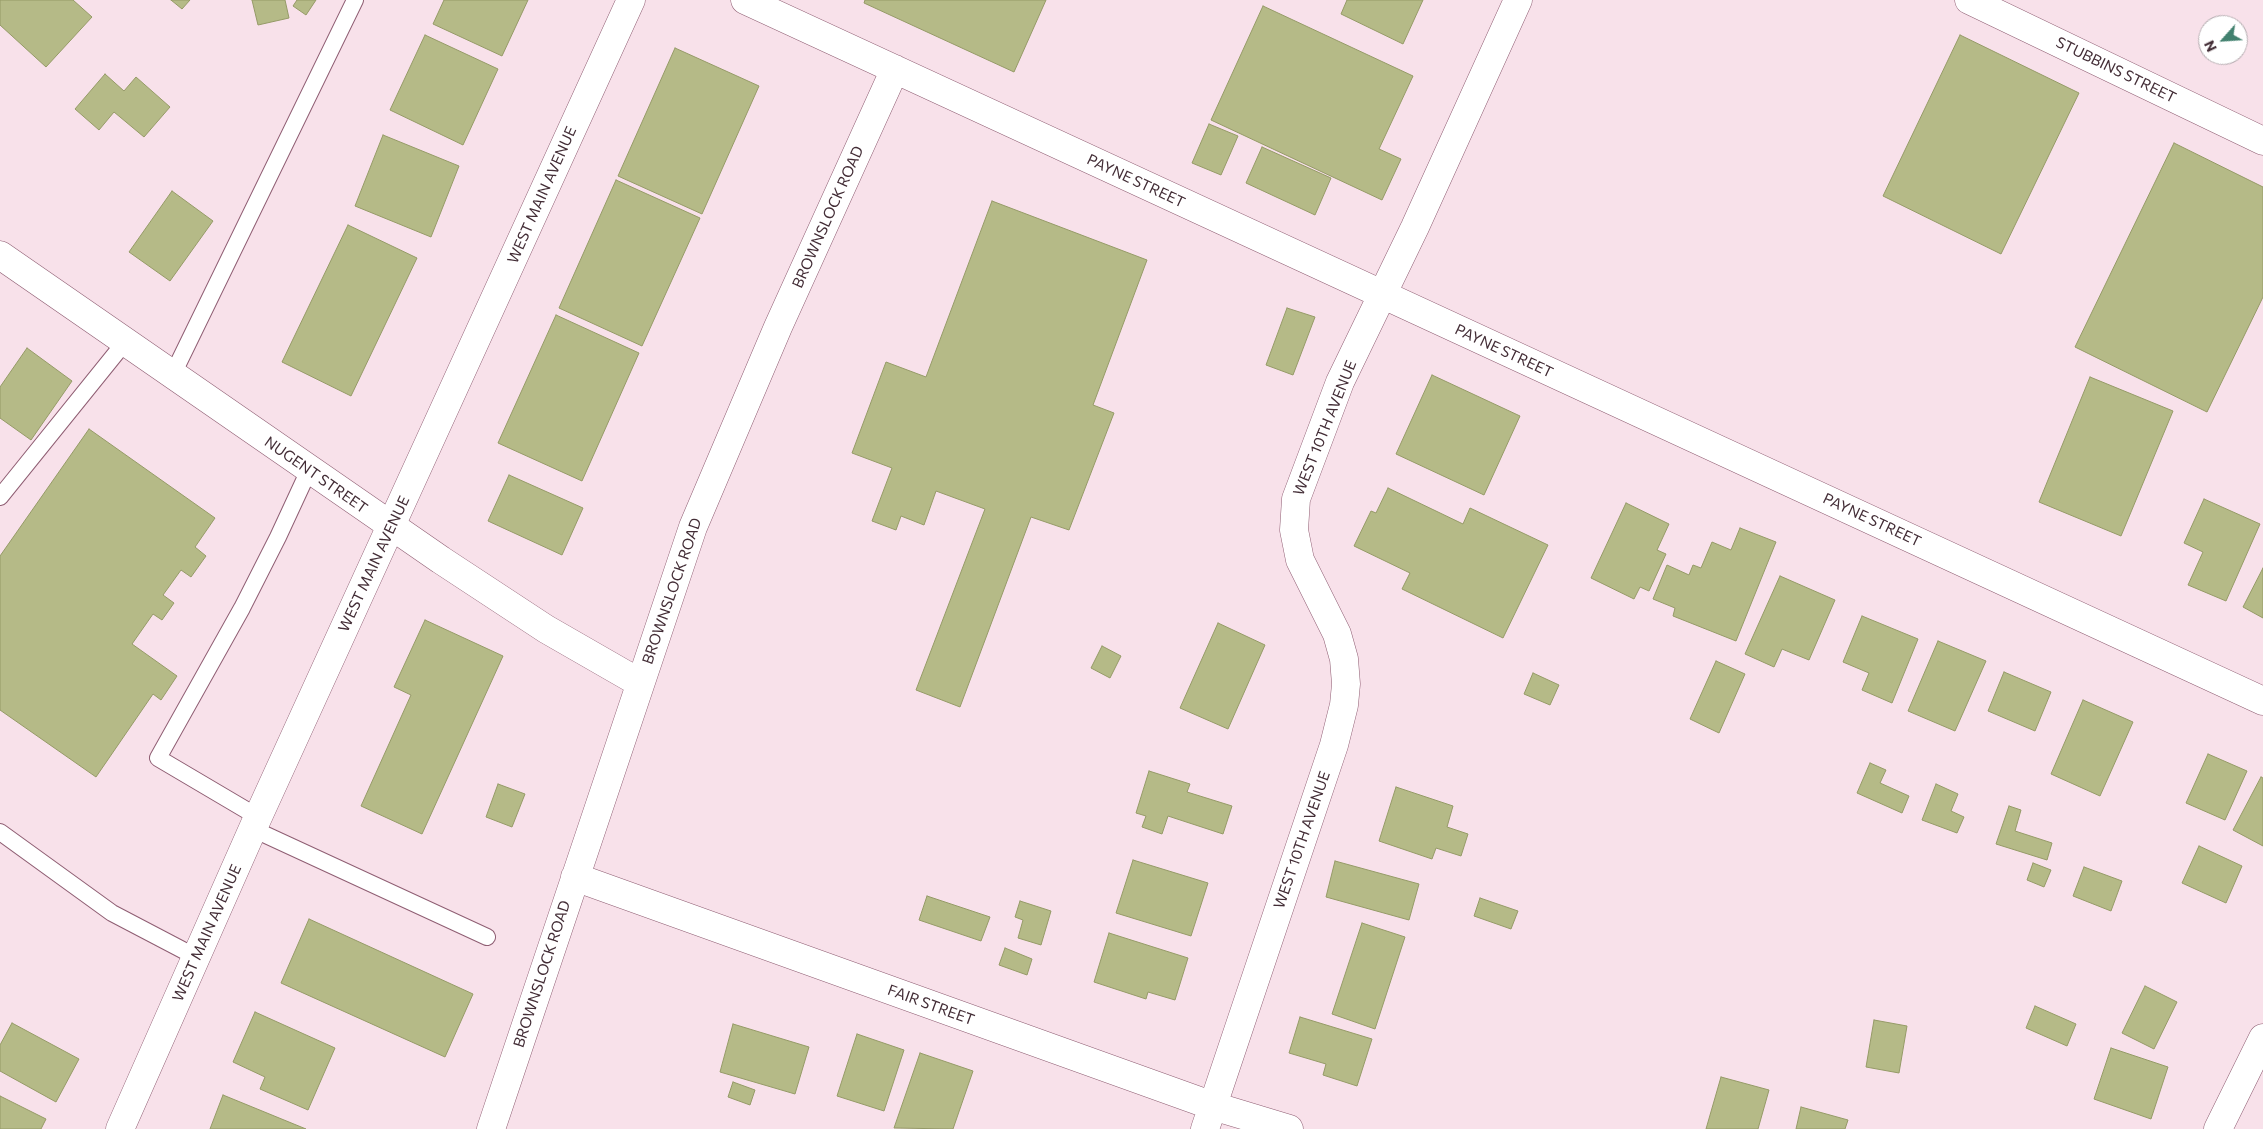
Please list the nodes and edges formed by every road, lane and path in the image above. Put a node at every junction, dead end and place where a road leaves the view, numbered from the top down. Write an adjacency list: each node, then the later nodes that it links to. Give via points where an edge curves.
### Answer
1 (354, 0): 11 (lane)
2 (631, 0): 14 (street, WEST MAIN AVENUE)
3 (745, 0): 6 (street, PAYNE STREET)
4 (1518, 0): 9 (street, WEST 10TH AVENUE)
5 (1969, 0): 7 (street, STUBBINS STREET)
6 (895, 69): 9 (street, PAYNE STREET); 15 (street, BROWNSLOCK ROAD, via 696,518)
7 (2263, 140)
8 (0, 255): 10 (street, NUGENT STREET)
9 (1383, 294): 16 (street, PAYNE STREET); 23 (street, WEST 10TH AVENUE, via 1340,382 1296,500 1294,516 1300,560 1337,634 1344,659 1346,684 1340,724)
10 (125, 342): 11 (street, NUGENT STREET); 13 (lane)
11 (173, 374): 12 (street, NUGENT STREET)
12 (309, 470): 14 (street, NUGENT STREET); 17 (lane, via 246,599 158,758)
13 (0, 497)
14 (391, 527): 15 (street, NUGENT STREET, via 546,629); 17 (street, WEST MAIN AVENUE)
15 (640, 683): 19 (street, BROWNSLOCK ROAD)
16 (2263, 701)
17 (256, 823): 20 (lane); 21 (street, WEST MAIN AVENUE)
18 (0, 832): 21 (lane, via 112,913)
19 (575, 877): 23 (street, FAIR STREET); 25 (street, BROWNSLOCK ROAD)
20 (487, 937)
21 (196, 957): 24 (street, WEST MAIN AVENUE)
22 (2263, 1038): 27 (street)
23 (1209, 1117): 26 (street, FAIR STREET)
24 (120, 1129)
25 (492, 1129)
26 (1289, 1129)
27 (2218, 1129)

